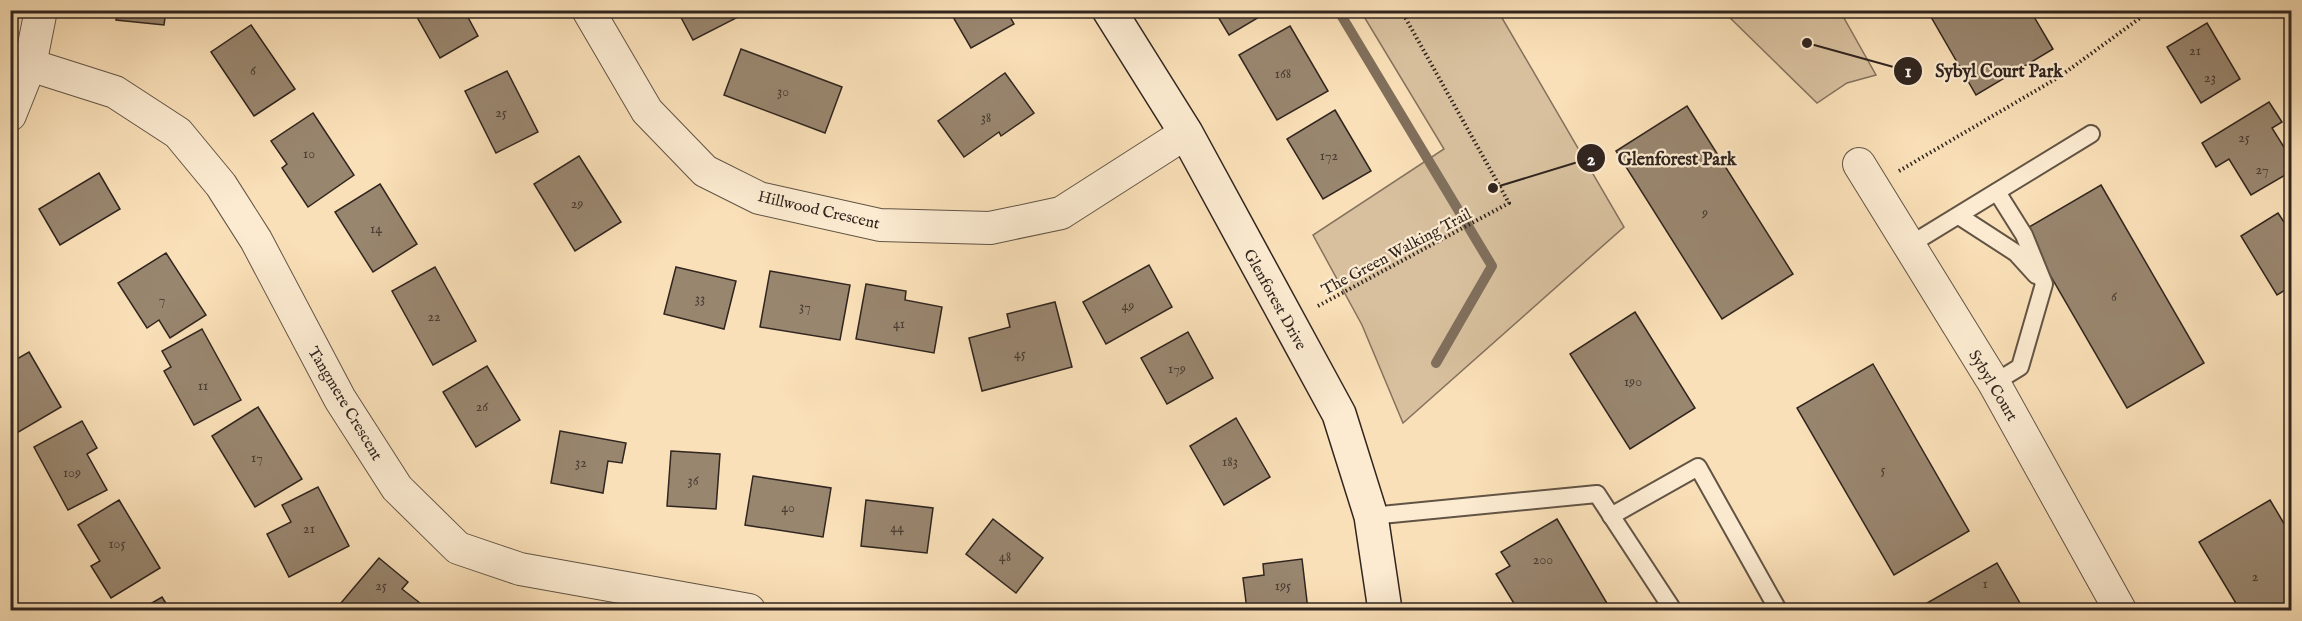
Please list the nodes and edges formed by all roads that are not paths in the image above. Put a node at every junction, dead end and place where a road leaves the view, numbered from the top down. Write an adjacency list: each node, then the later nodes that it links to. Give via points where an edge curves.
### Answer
1 (41, 10): 4 (street)
2 (588, 10): 6 (street, Hillwood Crescent, via 647,111 705,171 759,198 880,225 990,228 1061,213)
3 (1109, 10): 6 (street, Glenforest Drive)
4 (30, 65): 5 (street); 17 (street, Tangmere Crescent, via 115,92 178,133 221,185 250,231 340,399 397,488 458,548 520,569)
5 (10, 115)
6 (1186, 133): 14 (street, Glenforest Drive, via 1339,414)
7 (2091, 134): 9 (lane)
8 (1866, 175): 11 (street, Sybyl Court)
9 (1997, 192): 10 (lane); 12 (lane, via 2024,235)
10 (1959, 216): 11 (lane); 12 (lane, via 2016,253)
11 (1908, 246): 13 (street, Sybyl Court)
12 (2044, 284): 13 (lane, via 2020,367)
13 (1994, 383): 20 (street, Sybyl Court)
14 (1371, 516): 15 (lane, via 1597,494); 18 (street, Glenforest Drive)
15 (1611, 516): 16 (lane, via 1698,467); 19 (lane)
16 (1777, 608)
17 (749, 610)
18 (1384, 610)
19 (1673, 610)
20 (2120, 610)

